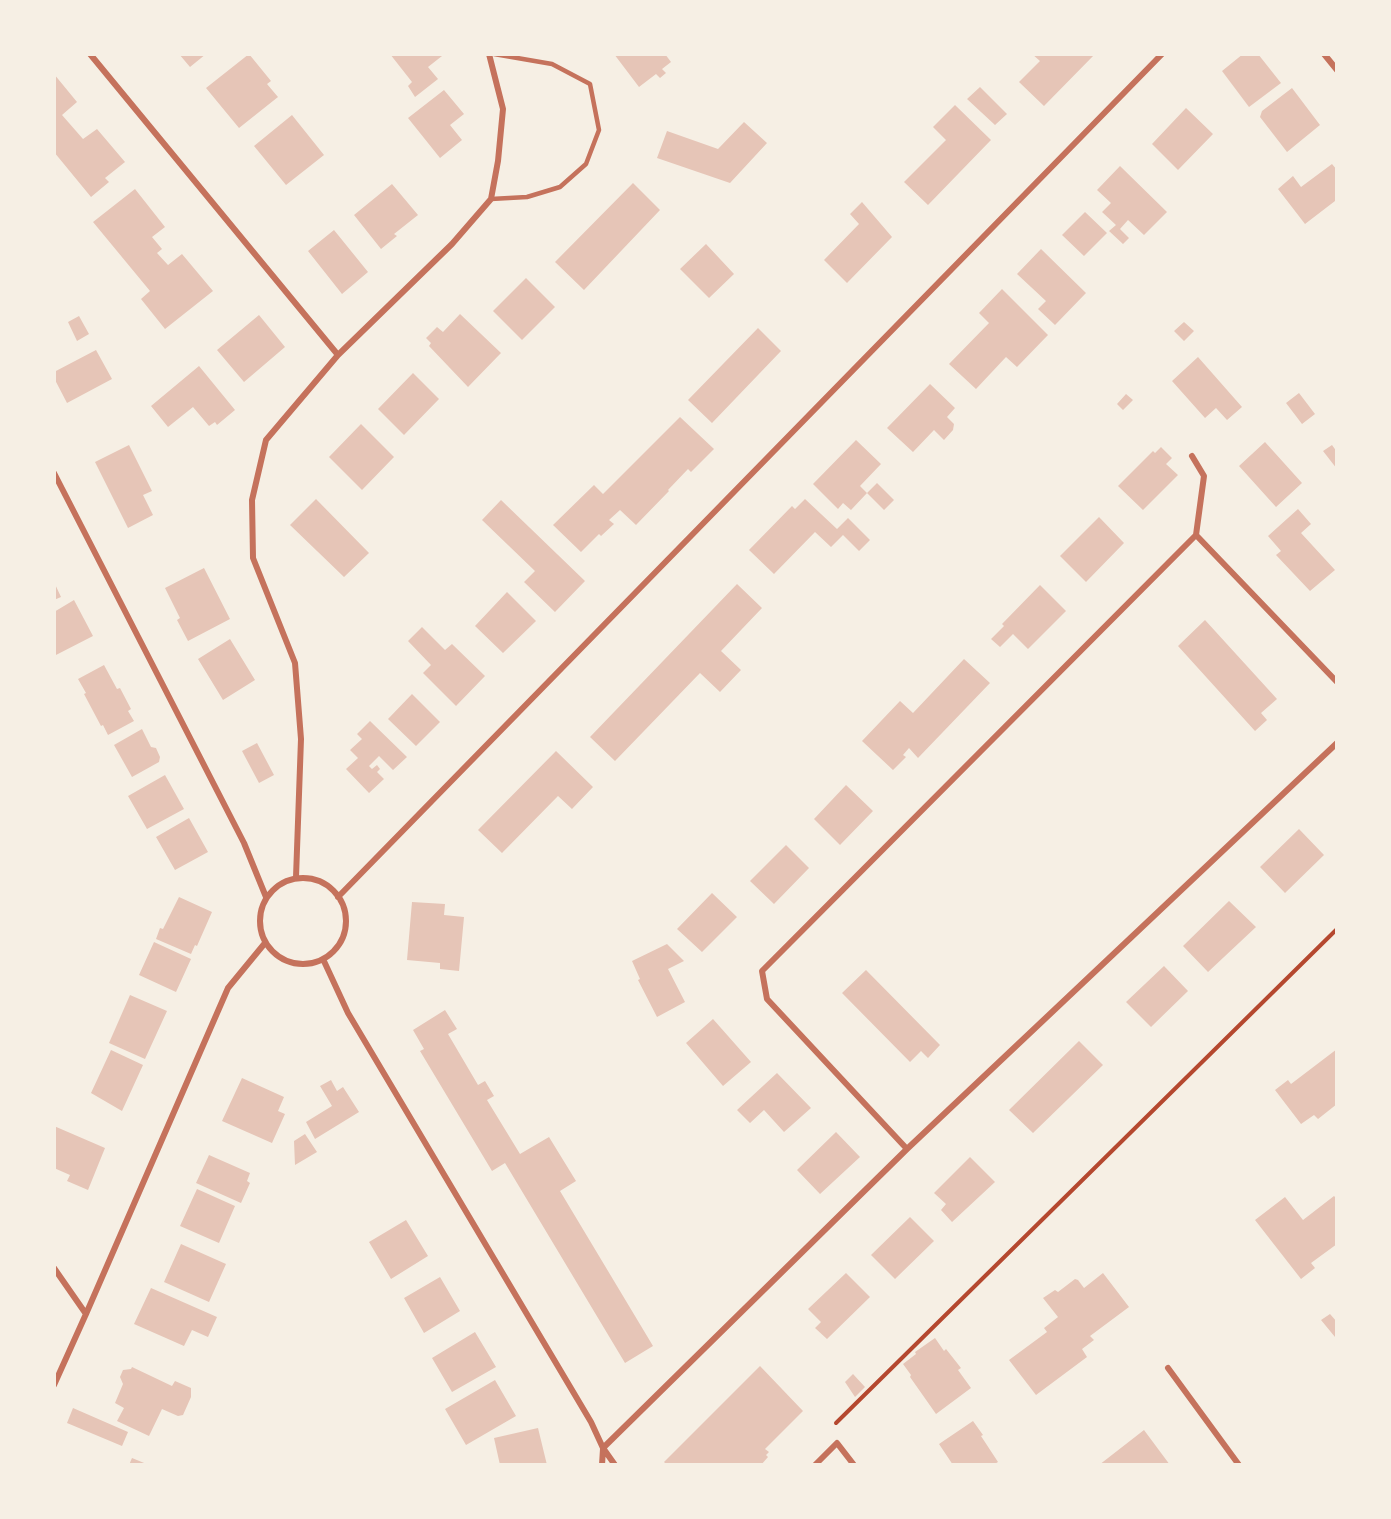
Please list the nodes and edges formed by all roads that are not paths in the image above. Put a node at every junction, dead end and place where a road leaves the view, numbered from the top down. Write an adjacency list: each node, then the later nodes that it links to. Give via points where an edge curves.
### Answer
1 (90, 54): 8 (street)
2 (489, 54): 7 (street, via 503,109)
3 (494, 54): 7 (lane, via 552,64 590,84 599,130 586,164 560,187 527,197)
4 (1162, 54): 16 (street)
5 (1324, 54): 6 (street)
6 (1337, 70)
7 (491, 199): 8 (street, via 452,244)
8 (338, 355): 14 (street, via 266,440 252,500 254,558 296,663 301,739)
9 (1192, 456): 11 (street, via 1204,476)
10 (54, 474): 15 (street, via 244,843)
11 (1196, 535): 12 (street); 19 (street, via 762,971 767,999)
12 (1337, 682)
13 (1337, 743): 19 (street)
14 (296, 877): 15 (street, via 279,883); 16 (street, via 313,878 329,885)
15 (266, 897): 17 (street, via 260,912)
16 (339, 897): 18 (street, via 346,925 336,949)
17 (265, 943): 18 (street, via 279,957 296,964); 21 (street, via 228,988)
18 (323, 959): 24 (street, via 348,1013)
19 (907, 1149): 24 (street)
20 (54, 1268): 21 (street)
21 (86, 1314): 23 (street)
22 (1168, 1368): 29 (street)
23 (54, 1385)
24 (603, 1448): 25 (street); 26 (street)
25 (602, 1465)
26 (615, 1465)
27 (815, 1465): 28 (street, via 837,1443)
28 (854, 1465)
29 (1239, 1465)

